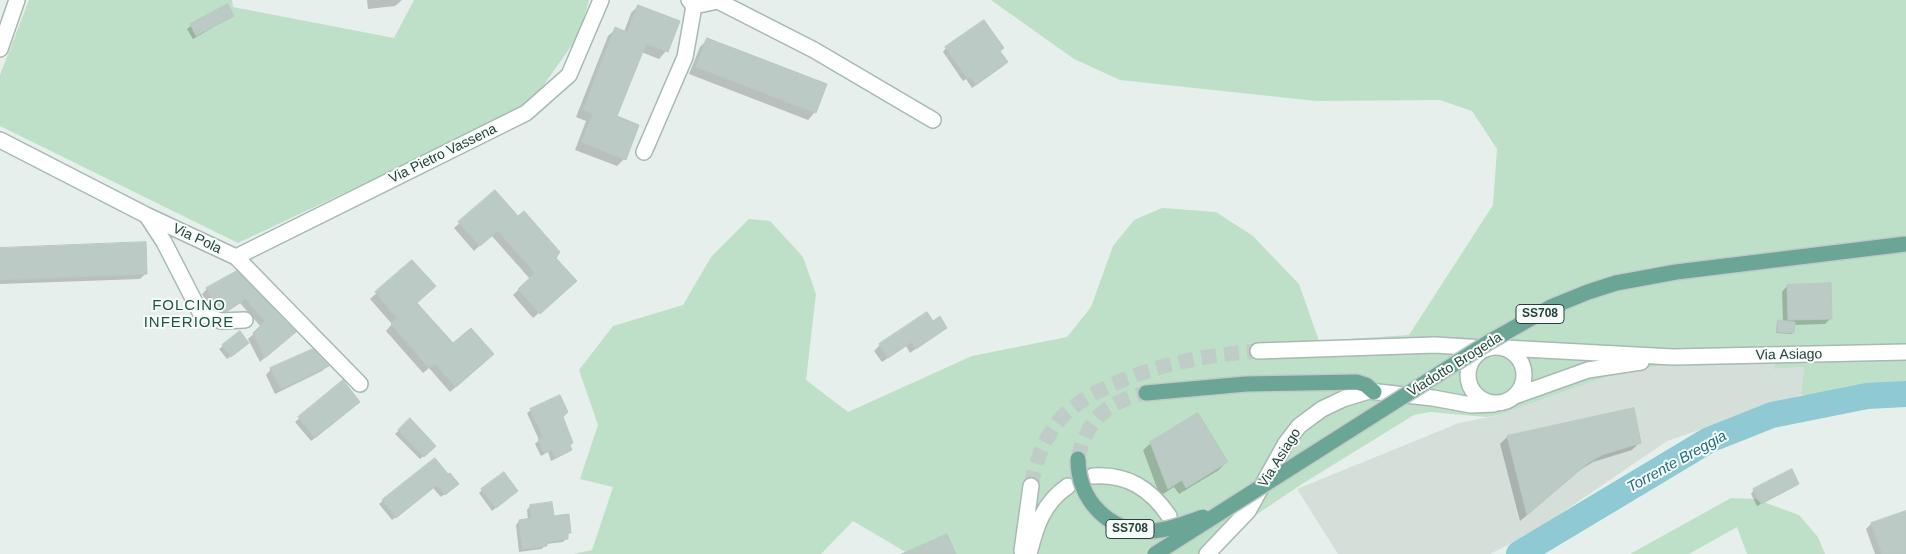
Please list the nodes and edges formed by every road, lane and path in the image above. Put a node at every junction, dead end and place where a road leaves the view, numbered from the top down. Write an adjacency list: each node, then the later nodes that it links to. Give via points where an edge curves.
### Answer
1 (17, 0): 4 (street)
2 (601, 0): 10 (street, Via Pietro Vassena, via 569,75 526,113)
3 (692, 3): 5 (street, via 718,1 814,50); 7 (street, via 685,57)
4 (0, 49)
5 (933, 120)
6 (0, 140): 8 (street, Via Pola)
7 (644, 152)
8 (146, 215): 10 (street, Via Pola); 11 (street, via 164,242 201,314 221,321)
9 (1906, 244): 26 (main road, Viadotto Brogeda / SS708, bridge, via 1667,273 1588,292 1551,307 1490,342)
10 (236, 257): 17 (street, Via Pola)
11 (245, 320)
12 (1488, 348): 13 (street); 14 (street, via 1435,345); 21 (street, via 1472,362 1468,381 1477,396)
13 (1505, 348): 16 (street, Via Asiago); 20 (street, via 1516,355 1523,367 1523,384)
14 (1258, 351)
15 (1906, 352): 16 (street, Via Asiago)
16 (1673, 357): 20 (street, Via Asiago, via 1588,370)
17 (360, 384)
18 (1374, 392): 19 (main road, via 1357,382 1238,384); 21 (street, Via Asiago, via 1471,405); 31 (street, Via Asiago, via 1343,399 1298,426 1248,511)
19 (1146, 393)
20 (1515, 396): 21 (street)
21 (1494, 404)
22 (1078, 459): 26 (main road, SS708, bridge, via 1081,484 1091,503 1107,519 1126,528 1165,530)
23 (1093, 476): 27 (street, SS708, via 1117,477 1140,486 1160,502)
24 (1031, 486): 28 (street)
25 (1068, 486): 29 (street, via 1044,509)
26 (1221, 512): 30 (main road, Viadotto Brogeda / SS708, bridge)
27 (1169, 516)
28 (1022, 554)
29 (1029, 554)
30 (1156, 554)
31 (1207, 554)

